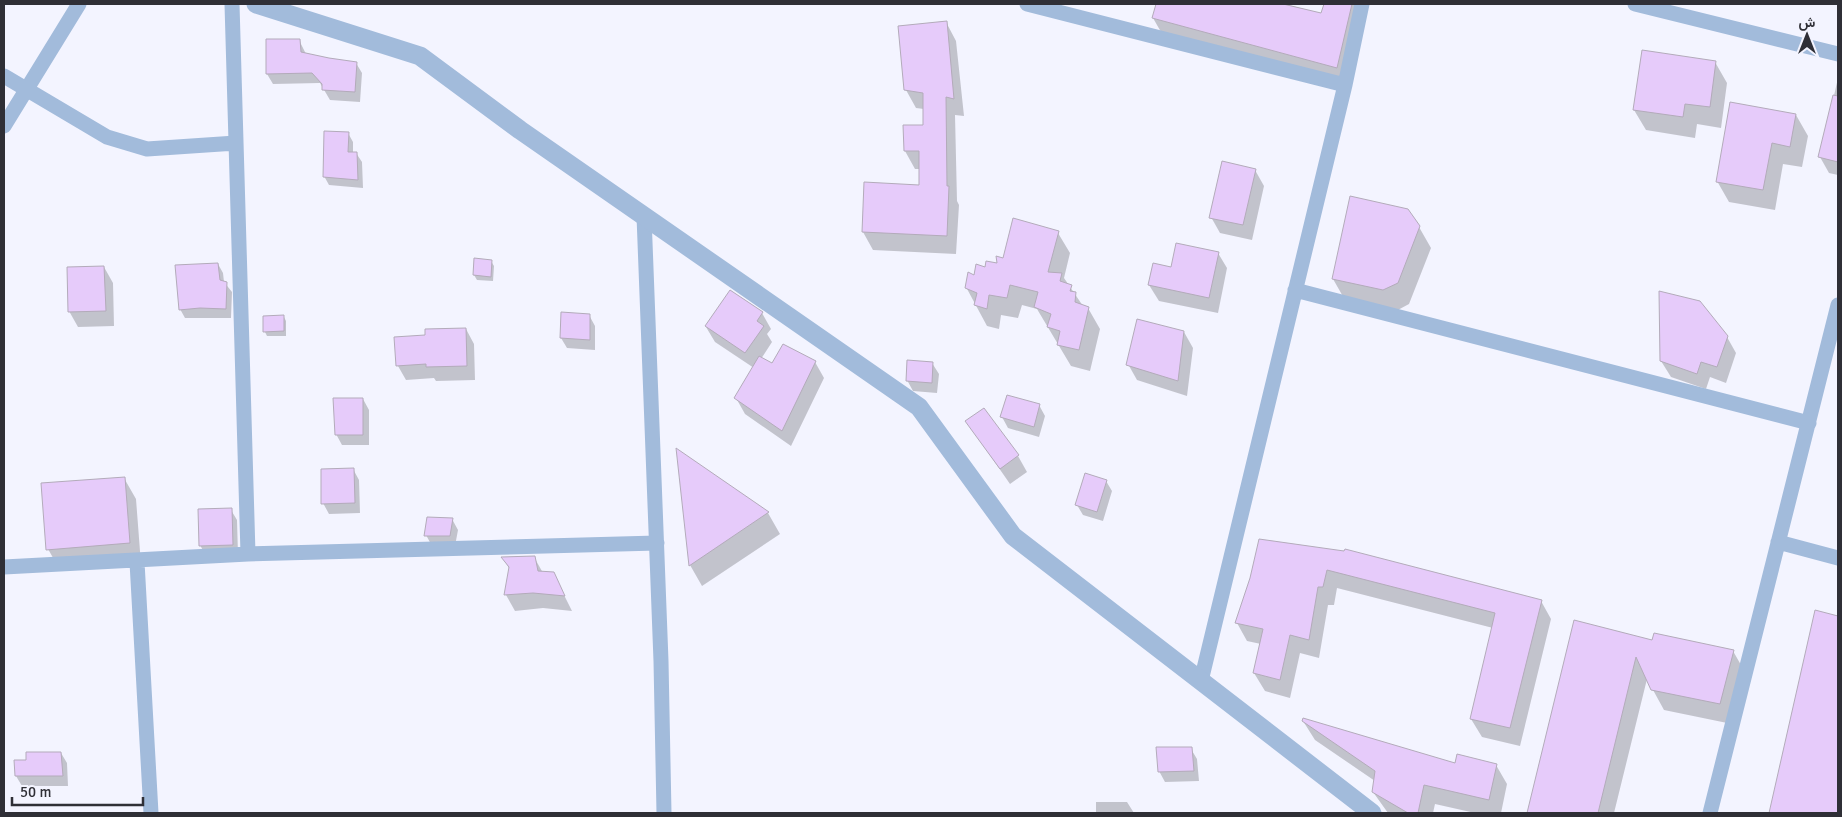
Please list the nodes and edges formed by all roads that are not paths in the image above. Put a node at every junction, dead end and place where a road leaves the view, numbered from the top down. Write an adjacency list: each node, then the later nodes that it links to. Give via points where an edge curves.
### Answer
1 (79, 4): 10 (street)
2 (232, 4): 12 (street)
3 (256, 4): 13 (street, via 420,56)
4 (1026, 4): 9 (street)
5 (1362, 4): 9 (street)
6 (1635, 4): 7 (street)
7 (1838, 54)
8 (4, 76): 10 (street)
9 (1345, 85): 14 (street)
10 (26, 90): 11 (street); 12 (street, via 107,137 147,149)
11 (4, 126)
12 (236, 144): 19 (street)
13 (644, 216): 18 (street); 23 (street, via 919,407 1013,536)
14 (1295, 290): 16 (street); 23 (street)
15 (1838, 305): 16 (street)
16 (1809, 423): 17 (street)
17 (1778, 542): 20 (street); 27 (street)
18 (657, 543): 19 (street); 25 (street)
19 (248, 554): 21 (street)
20 (1838, 558)
21 (137, 562): 22 (street); 24 (street)
22 (4, 567)
23 (1201, 681): 26 (street)
24 (151, 813)
25 (664, 813)
26 (1372, 813)
27 (1710, 813)

